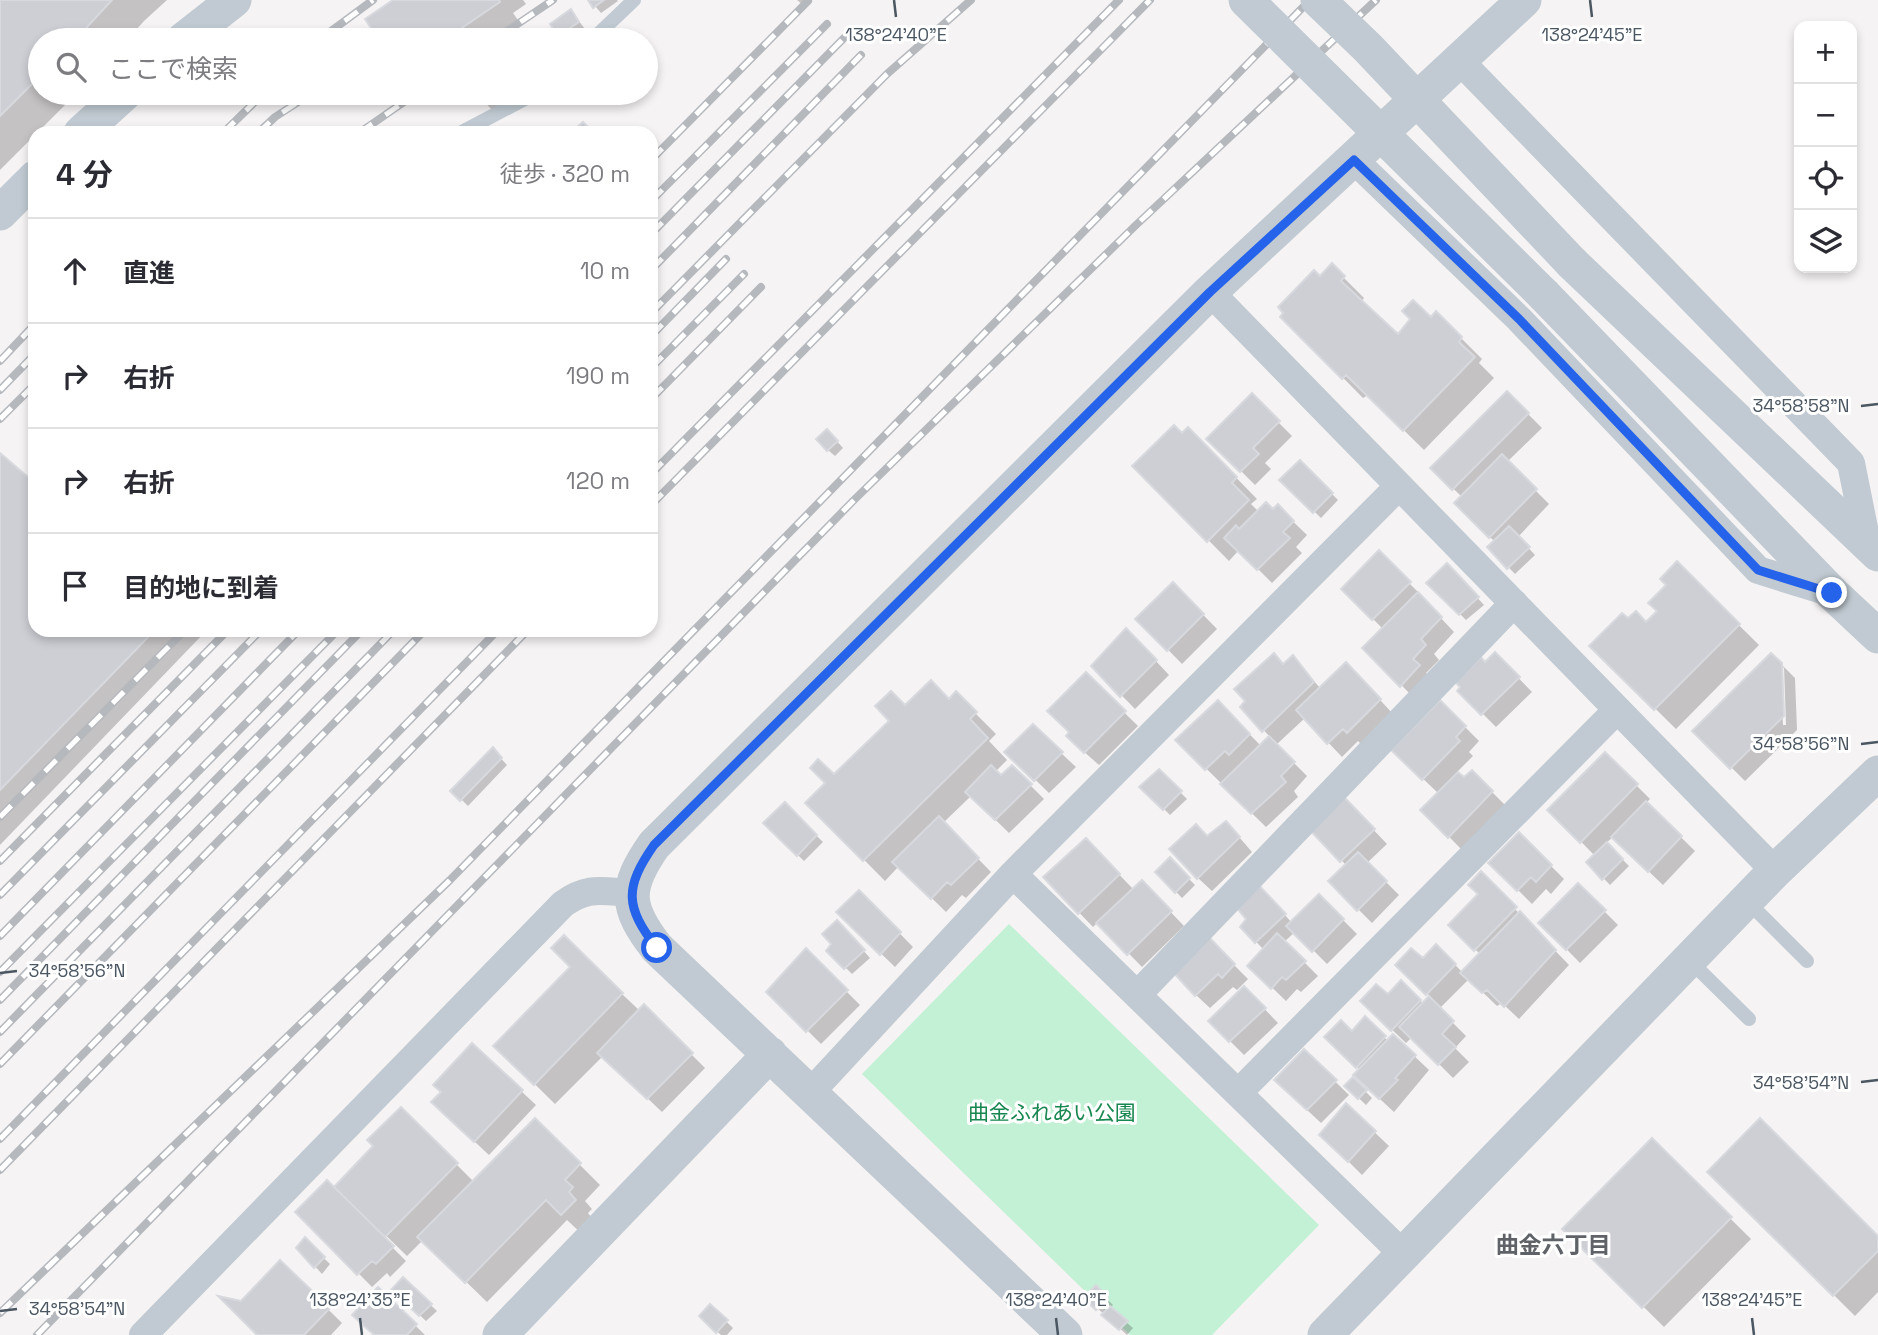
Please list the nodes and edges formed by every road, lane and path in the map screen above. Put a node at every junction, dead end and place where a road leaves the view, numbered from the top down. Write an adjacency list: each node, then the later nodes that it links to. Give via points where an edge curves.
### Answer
1 (634, 0): 7 (lane)
2 (1246, 0): 19 (street, bridge, via 1544,295)
3 (1318, 0): 18 (street, bridge, via 1572,262)
4 (1524, 0): 8 (street)
5 (231, 1): 6 (street)
6 (198, 28)
7 (605, 28)
8 (1459, 60): 13 (street); 18 (street, via 1851,463)
9 (112, 105): 11 (street)
10 (513, 105): 12 (lane)
11 (89, 126)
12 (473, 126)
13 (1354, 160): 16 (street); 19 (street, via 1519,319 1758,570)
14 (28, 185): 15 (street)
15 (0, 213)
16 (1210, 292): 17 (street); 26 (street, via 654,845 638,868)
17 (1399, 486): 20 (street); 25 (street)
18 (1872, 548)
19 (1832, 593): 21 (street)
20 (1514, 603): 22 (street); 30 (street)
21 (1878, 636)
22 (1617, 710): 24 (street); 34 (street)
23 (1878, 773): 24 (street)
24 (1775, 871): 27 (street)
25 (1013, 874): 30 (street); 33 (street)
26 (631, 893): 32 (street, via 634,915 657,948); 36 (street, via 580,892 563,904)
27 (1746, 900): 28 (street); 29 (lane)
28 (1689, 960): 31 (lane); 35 (street)
29 (1807, 961)
30 (1137, 995): 34 (street)
31 (1749, 1019)
32 (770, 1054): 33 (street); 37 (street)
33 (810, 1093): 38 (street)
34 (1238, 1093): 35 (street)
35 (1404, 1255): 39 (street)
36 (143, 1335)
37 (500, 1335)
38 (1065, 1335)
39 (1325, 1335)

